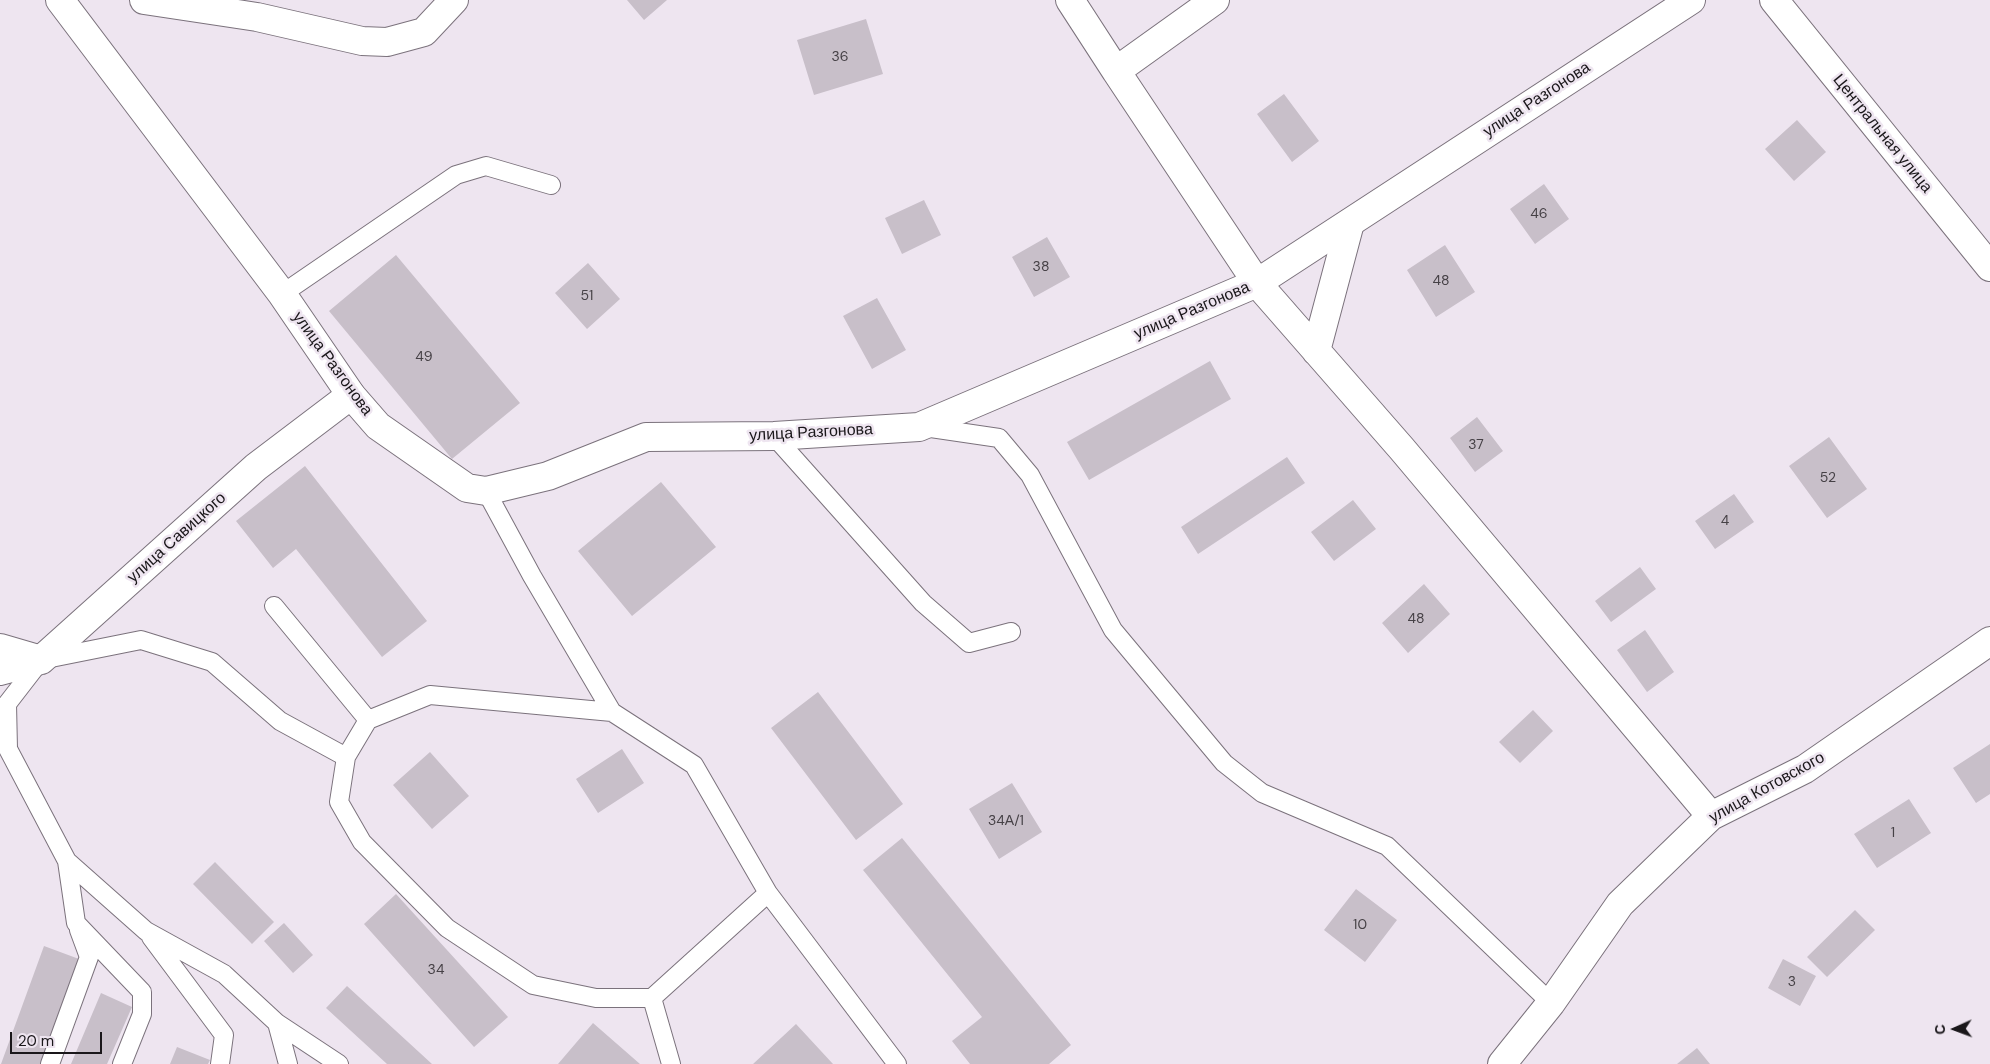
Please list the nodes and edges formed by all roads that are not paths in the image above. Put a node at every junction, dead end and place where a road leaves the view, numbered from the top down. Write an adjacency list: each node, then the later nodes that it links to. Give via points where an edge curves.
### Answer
1 (60, 0): 13 (street, улица Разгонова)
2 (144, 0): 3 (street, via 257,17 362,41 387,42 424,32)
3 (454, 0)
4 (1070, 0): 8 (street)
5 (1215, 0): 8 (street)
6 (1691, 0): 10 (street, улица Разгонова)
7 (1774, 0): 11 (street, Центральная улица)
8 (1116, 71): 12 (street)
9 (551, 185): 13 (lane, via 486,166 456,175)
10 (1350, 222): 12 (street, улица Разгонова); 14 (street)
11 (1990, 267)
12 (1257, 283): 14 (street); 16 (street, улица Разгонова)
13 (282, 294): 15 (street, улица Разгонова)
14 (1316, 351): 28 (street)
15 (351, 395): 18 (street, улица Разгонова, via 378,426 467,488); 23 (street, улица Савицкого, via 256,467)
16 (919, 427): 17 (street, улица Разгонова); 34 (lane, via 999,438 1030,475 1113,630 1224,762 1262,793 1387,846)
17 (774, 436): 18 (street, улица Разгонова, via 646,437 548,476); 20 (lane, via 923,603 969,643)
18 (486, 491): 25 (lane)
19 (274, 606): 26 (lane)
20 (1011, 632)
21 (1990, 641): 28 (street, улица Котовского, via 1805,769)
22 (0, 648): 23 (street)
23 (41, 660): 24 (street, улица Савицкого); 27 (lane, via 141,640 212,662 280,721); 29 (lane, via 7,704 8,749)
24 (0, 671)
25 (612, 712): 26 (lane, via 430,695); 30 (lane, via 694,765)
26 (368, 720): 27 (lane)
27 (346, 757): 33 (lane, via 340,802 362,842 447,928 533,985 596,998)
28 (1711, 816): 34 (street, улица Котовского, via 1620,904)
29 (67, 861): 31 (lane); 32 (lane)
30 (768, 893): 33 (lane); 42 (lane)
31 (76, 923): 36 (lane, via 89,957); 37 (lane, via 142,992 142,1014)
32 (146, 931): 35 (lane, via 224,974); 38 (lane, via 224,1035)
33 (652, 998): 41 (lane)
34 (1551, 1003): 43 (street, улица Котовского)
35 (277, 1023): 39 (lane); 40 (lane)
36 (50, 1064)
37 (122, 1064)
38 (220, 1064)
39 (288, 1064)
40 (339, 1064)
41 (671, 1064)
42 (896, 1064)
43 (1502, 1064)

